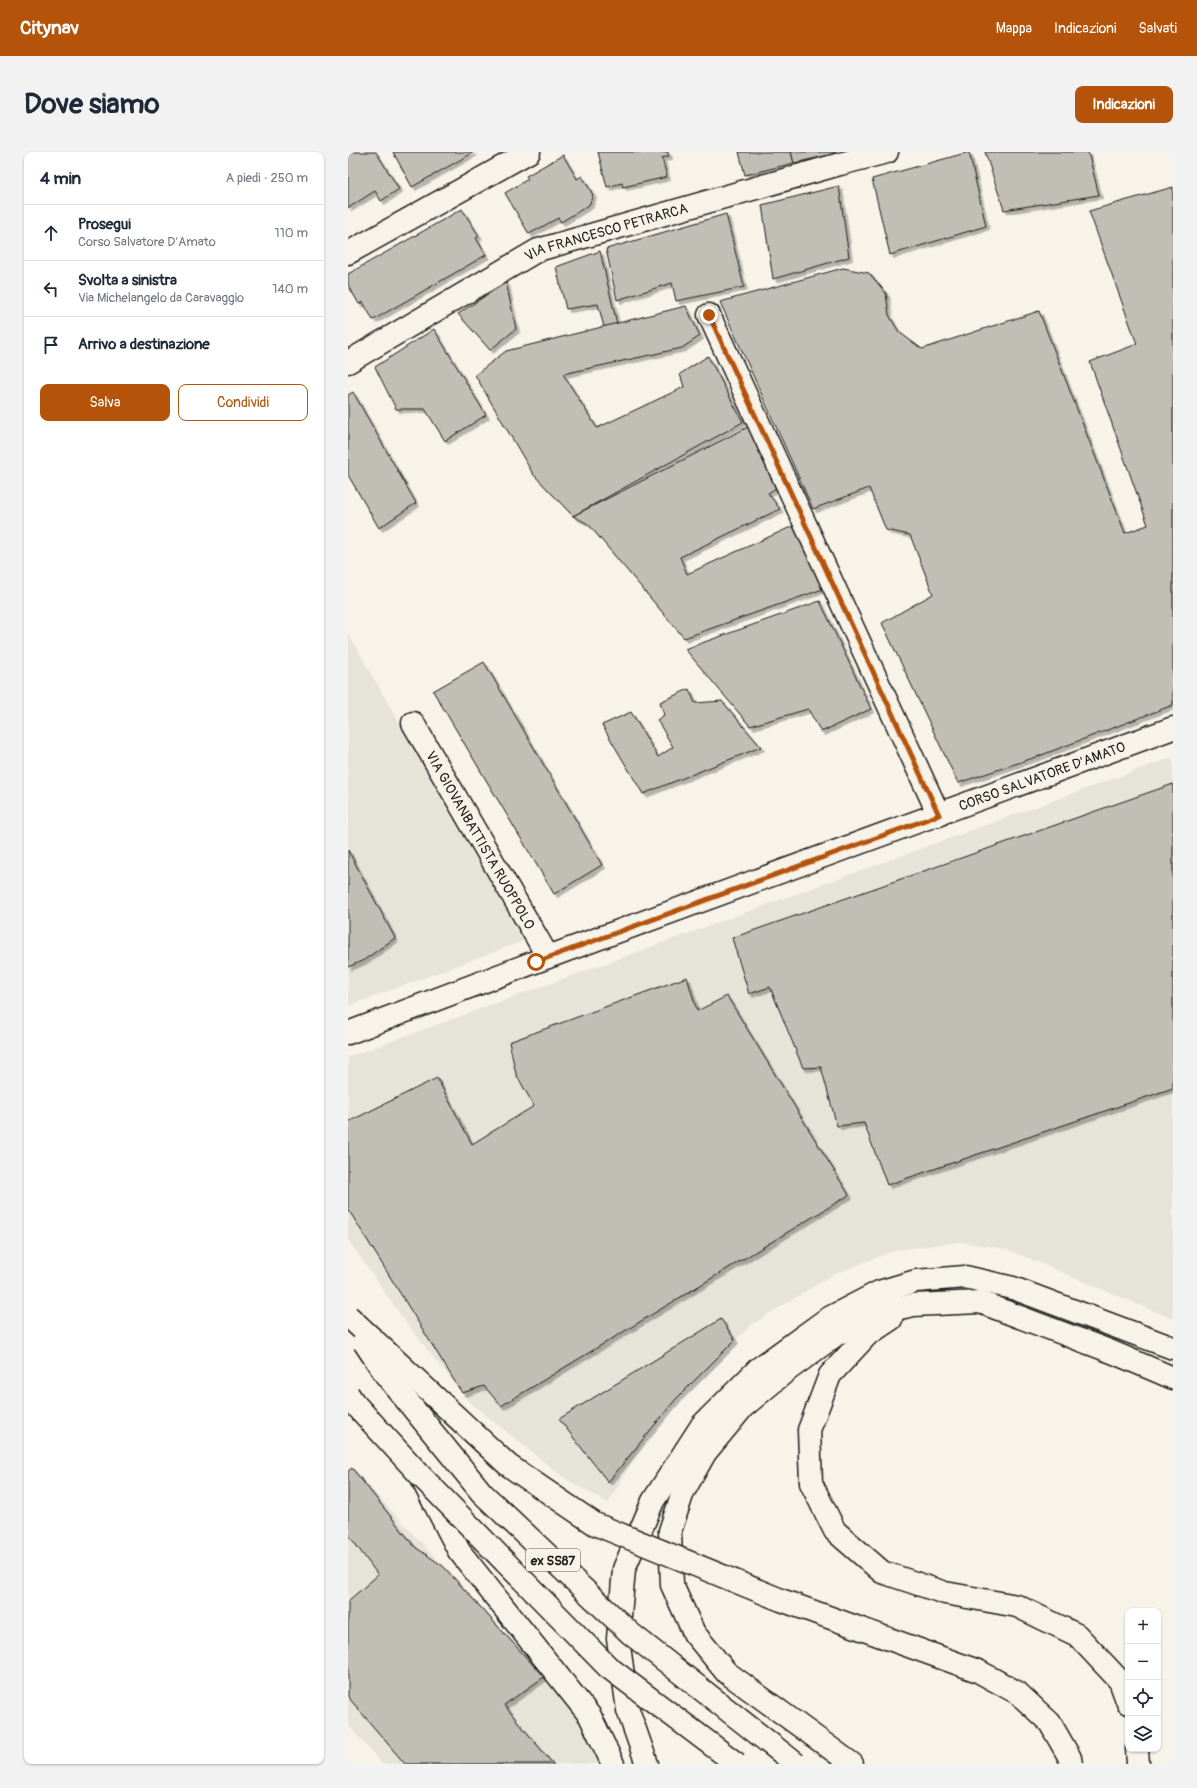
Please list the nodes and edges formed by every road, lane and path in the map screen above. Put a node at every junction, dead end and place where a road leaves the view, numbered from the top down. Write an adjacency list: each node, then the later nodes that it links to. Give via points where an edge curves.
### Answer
1 (530, 152): 3 (main road)
2 (887, 152): 5 (main road, VIA FRANCESCO PETRARCA, via 538,250)
3 (348, 253)
4 (709, 315): 8 (main road)
5 (348, 362)
6 (413, 723): 9 (main road, VIA GIOVANBATTISTA RUOPPOLO)
7 (1173, 728): 8 (main road, CORSO SALVATORE D'AMATO)
8 (939, 815): 9 (main road, CORSO SALVATORE D'AMATO)
9 (548, 957): 10 (main road, CORSO SALVATORE D'AMATO)
10 (348, 1033)
11 (913, 1305): 14 (main road, via 980,1302); 17 (main road, via 867,1335 830,1375 809,1430 811,1483 835,1531 882,1572 945,1593 1017,1606 1077,1635 1120,1681); 23 (main road, via 874,1314 837,1334 743,1407 705,1453 683,1492 670,1531 672,1585 694,1633 726,1672)
12 (348, 1317): 22 (main road, ex SS87, bridge, via 386,1375 482,1493 630,1633); 24 (main road, bridge, via 508,1465 595,1524 781,1600 978,1671 1018,1693 1050,1724)
13 (1173, 1348): 20 (main road, via 1014,1288 965,1277 916,1281 879,1292 827,1320 758,1369 702,1425 653,1501 624,1569 618,1639 628,1710)
14 (1173, 1378)
15 (348, 1394): 16 (main road, ex SS87, bridge)
16 (421, 1476): 19 (main road, bridge, via 459,1550 590,1716); 21 (main road, ex SS87, bridge, via 608,1667)
17 (1125, 1694)
18 (1137, 1752): 25 (main road)
19 (613, 1764)
20 (647, 1764)
21 (737, 1764)
22 (796, 1764)
23 (852, 1764)
24 (1071, 1764)
25 (1138, 1764)

